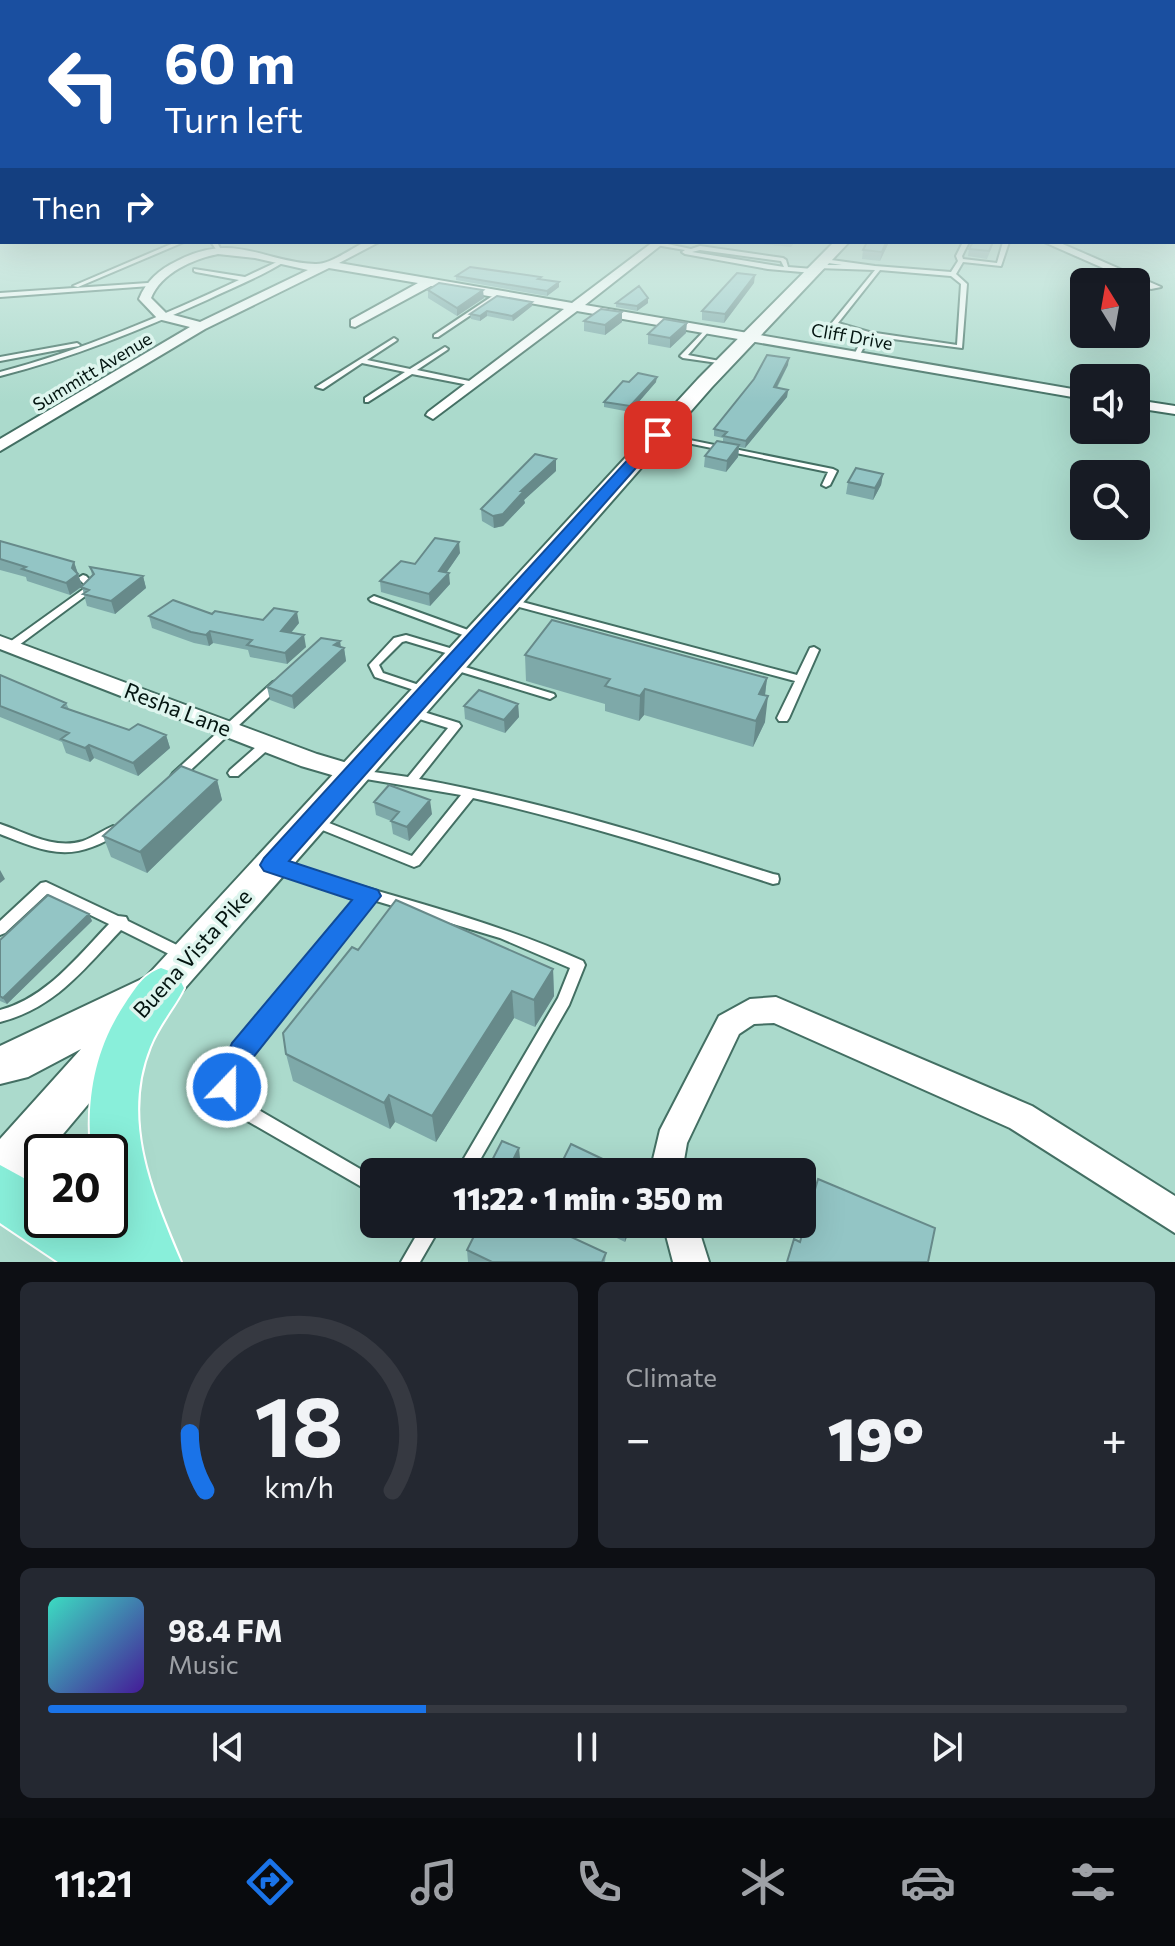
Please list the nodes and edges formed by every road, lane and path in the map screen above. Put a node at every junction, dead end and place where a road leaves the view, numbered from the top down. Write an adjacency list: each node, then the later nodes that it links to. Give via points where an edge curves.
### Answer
1 (77, 285): 13 (lane)
2 (148, 285): 13 (lane); 17 (street, via 145,299)
3 (233, 285): 17 (lane)
4 (288, 285): 19 (street, Summitt Avenue)
5 (424, 285): 18 (street)
6 (446, 285): 14 (street, Cliff Drive)
7 (606, 285): 16 (street)
8 (800, 285): 23 (main road, Buena Vista Pike)
9 (864, 285): 21 (lane, via 834,324)
10 (964, 285): 21 (lane, via 960,347)
11 (1150, 285): 12 (street)
12 (1155, 287)
13 (70, 288): 15 (lane)
14 (499, 294): 16 (street, Cliff Drive); 22 (lane)
15 (0, 295)
16 (576, 308): 20 (street, Cliff Drive); 33 (street)
17 (162, 316): 19 (street); 25 (lane)
18 (355, 323)
19 (201, 326): 41 (street, Summitt Avenue)
20 (706, 331): 23 (street, Cliff Drive); 30 (lane, via 683,356)
21 (868, 334): 27 (lane)
22 (436, 336)
23 (750, 338): 27 (street, Cliff Drive); 30 (main road, Buena Vista Pike)
24 (394, 340): 29 (lane)
25 (95, 342): 28 (lane); 32 (lane)
26 (445, 349): 31 (lane)
27 (856, 357): 35 (street, Cliff Drive)
28 (0, 359)
29 (360, 361): 31 (lane); 34 (lane)
30 (723, 363): 40 (main road, Buena Vista Pike)
31 (411, 372): 33 (lane); 36 (lane)
32 (0, 374)
33 (474, 384): 39 (street)
34 (320, 387)
35 (1070, 393)
36 (368, 400)
37 (1150, 406): 38 (street)
38 (1175, 410)
39 (433, 415)
40 (658, 435): 42 (lane, via 833,471); 45 (main road, Buena Vista Pike)
41 (0, 446)
42 (826, 485)
43 (83, 578): 46 (lane, via 89,589)
44 (374, 599): 48 (lane)
45 (509, 601): 48 (main road, Buena Vista Pike); 50 (lane)
46 (6, 644): 55 (street, Resha Lane)
47 (814, 650): 50 (lane)
48 (463, 653): 51 (main road, Buena Vista Pike); 51 (lane, via 406,638 374,665 379,675); 52 (lane)
49 (285, 676): 55 (lane)
50 (800, 679): 54 (lane)
51 (429, 692): 53 (main road, Buena Vista Pike)
52 (550, 696)
53 (411, 712): 58 (main road, Buena Vista Pike); 59 (lane, via 455,726)
54 (783, 718)
55 (230, 728): 56 (street, Resha Lane); 60 (lane)
56 (268, 743): 57 (lane); 58 (street, Resha Lane)
57 (234, 773)
58 (356, 774): 59 (lane); 62 (main road, Buena Vista Pike)
59 (411, 781): 61 (lane)
60 (162, 790)
61 (468, 795): 62 (lane, via 414,862); 66 (lane, via 603,827)
62 (312, 821): 65 (main road, Buena Vista Pike)
63 (127, 822): 64 (lane, via 89,846 54,850)
64 (0, 829)
65 (272, 865): 67 (lane); 70 (main road, Buena Vista Pike)
66 (773, 879)
67 (369, 896): 73 (lane, via 420,906 578,965 564,1001); 76 (lane, via 241,1052 227,1087 231,1103 253,1119)
68 (121, 921): 69 (lane, via 46,887); 70 (lane); 71 (lane, via 38,1002)
69 (0, 929)
70 (174, 972): 72 (main road, via 13,1063); 75 (main road, Buena Vista Pike); 84 (main road, via 126,1046 115,1093 123,1191)
71 (0, 1016)
72 (0, 1065)
73 (472, 1158)
74 (668, 1158): 79 (street, via 671,1141 729,1025 757,1009 776,1010 1021,1117)
75 (0, 1173)
76 (360, 1178)
77 (0, 1192): 78 (main road)
78 (24, 1208)
79 (1175, 1216)
80 (70, 1238): 83 (main road)
81 (425, 1238): 85 (lane)
82 (684, 1238): 86 (street)
83 (108, 1262)
84 (153, 1262)
85 (410, 1262)
86 (691, 1262)

